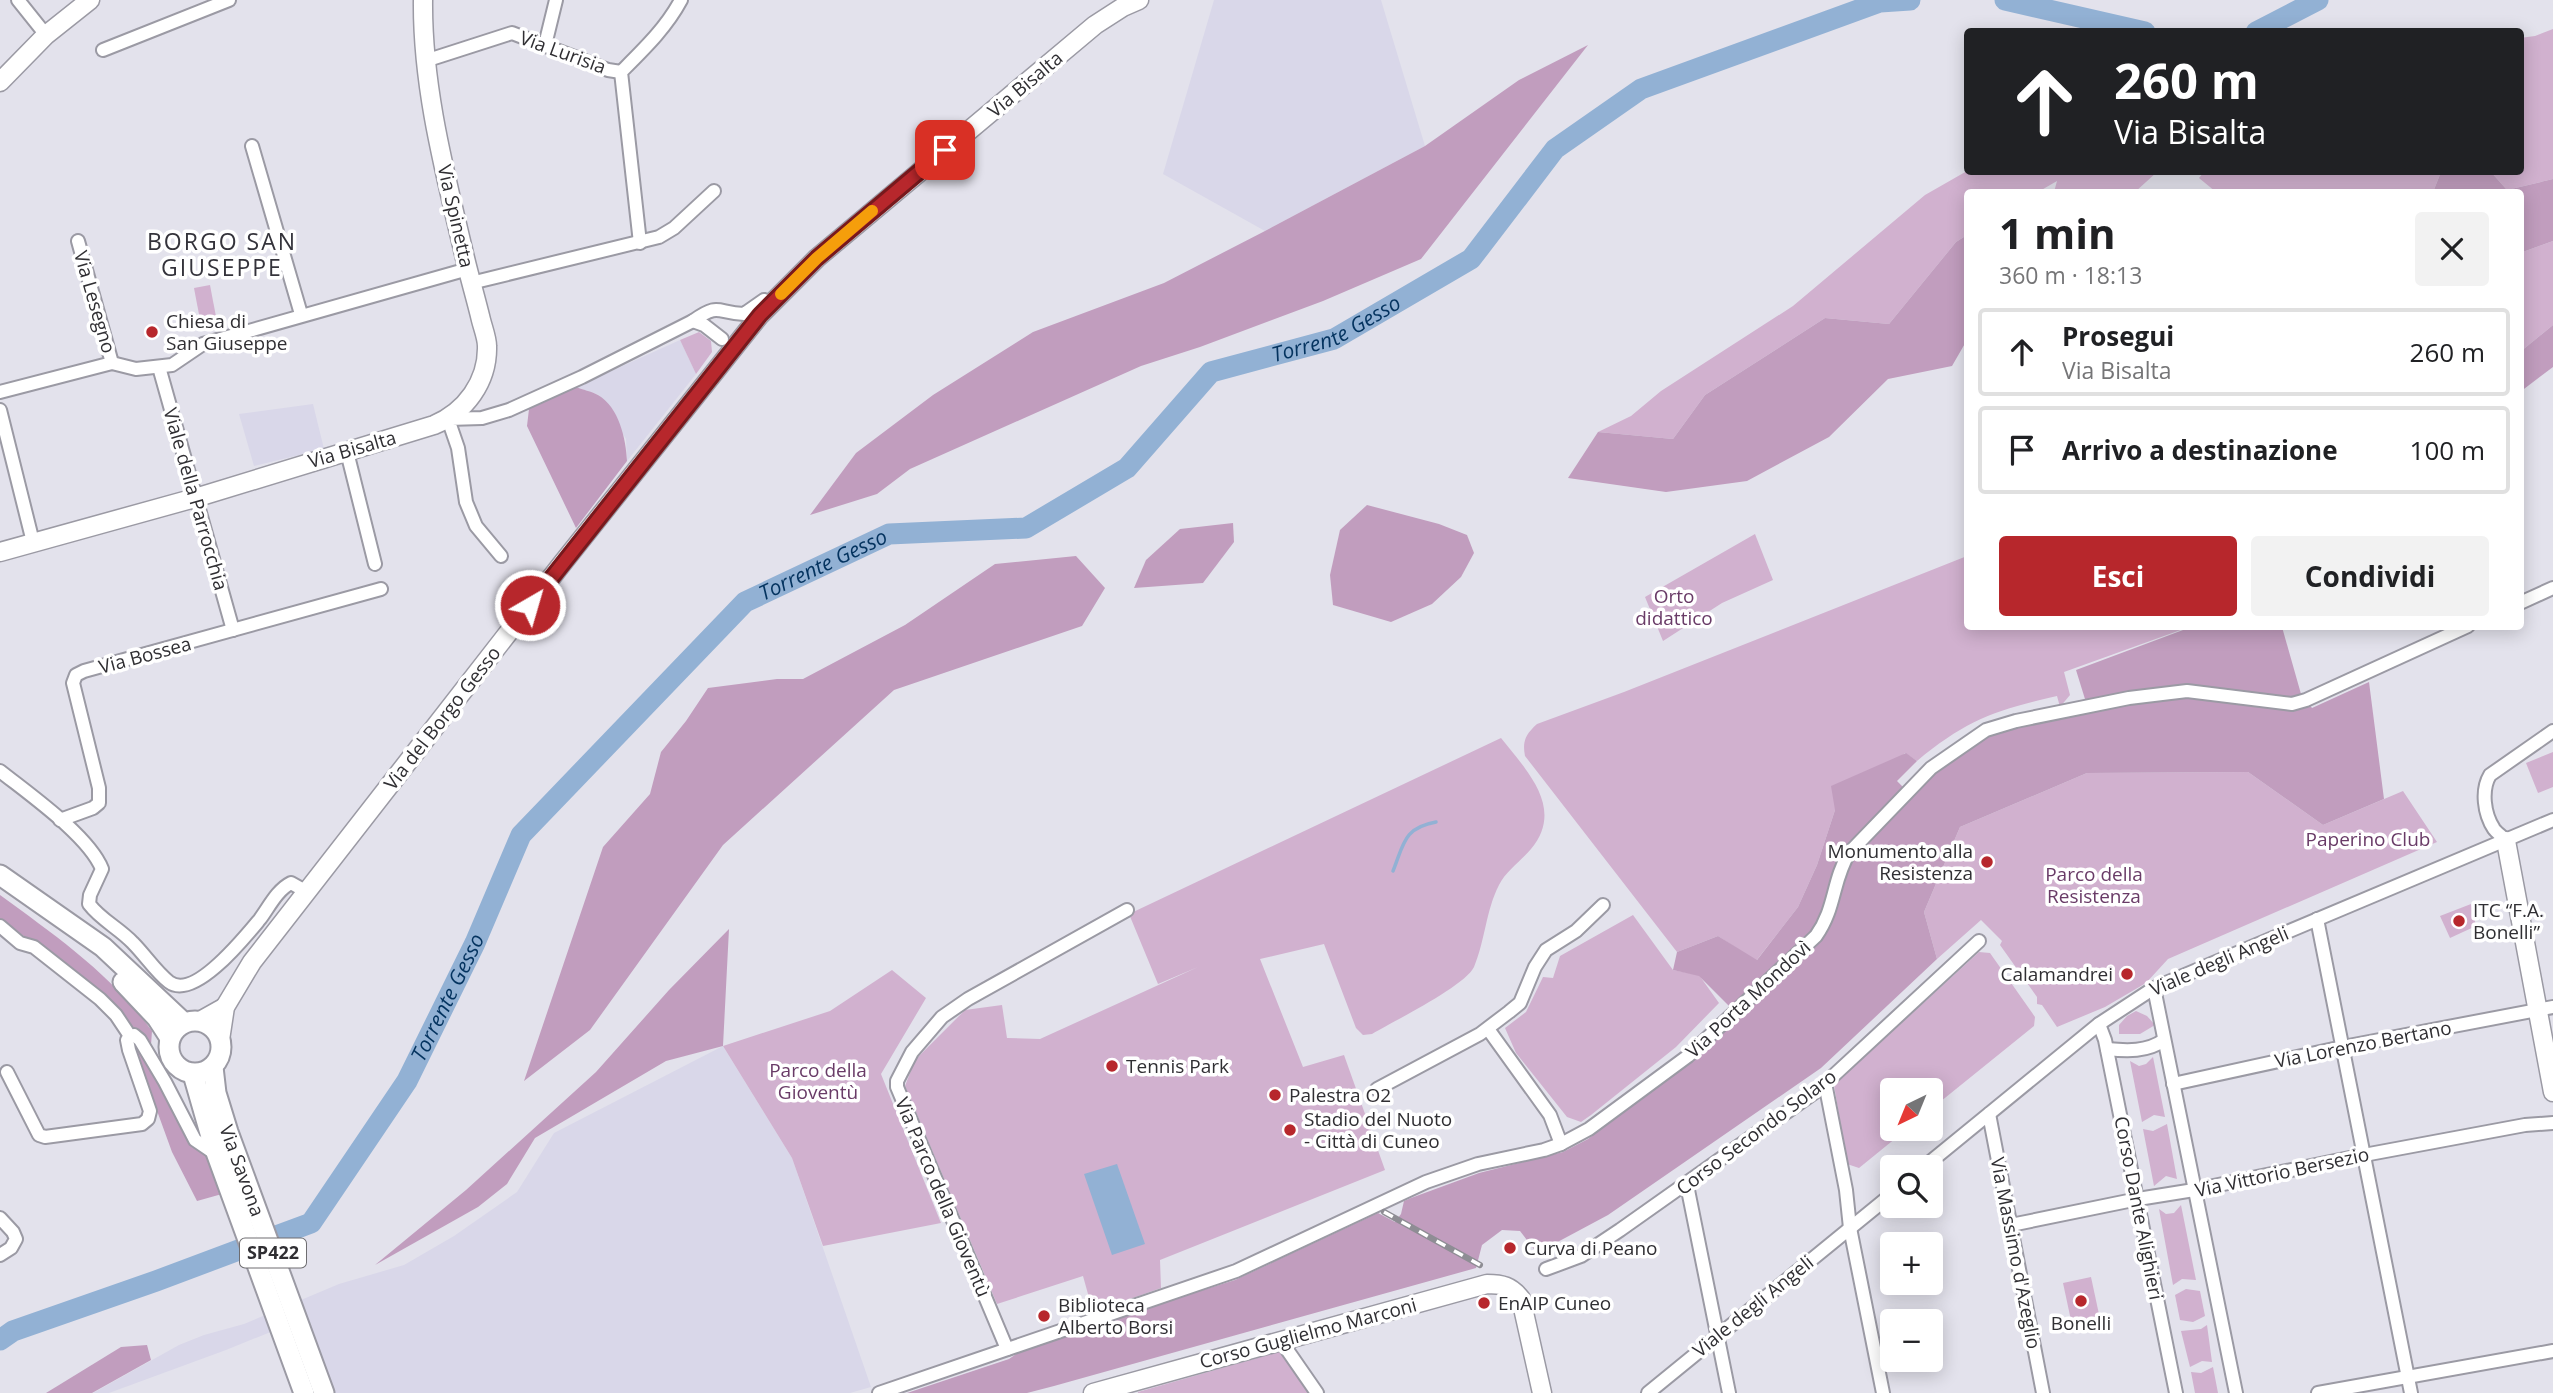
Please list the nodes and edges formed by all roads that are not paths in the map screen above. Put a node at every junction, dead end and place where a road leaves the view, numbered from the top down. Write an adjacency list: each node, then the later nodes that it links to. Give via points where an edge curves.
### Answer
1 (19, 0): 8 (street)
2 (90, 0): 8 (street)
3 (229, 0): 10 (street)
4 (423, 0): 11 (street, Via Spinetta)
5 (556, 0): 9 (street)
6 (681, 0): 12 (street, via 672,17)
7 (1131, 2): 18 (street, Via Bisalta, via 1095,25)
8 (46, 35): 13 (street)
9 (545, 45): 11 (street, Via Lurisia, via 512,33); 12 (street, Via Lurisia)
10 (103, 50)
11 (425, 61): 19 (street, Via Spinetta)
12 (621, 72): 17 (street)
13 (0, 82)
14 (252, 146): 20 (street)
15 (714, 191): 17 (street, via 674,228)
16 (78, 242): 25 (street, Via Lesegno)
17 (640, 243): 19 (street)
18 (817, 258): 21 (street, Via Bisalta, via 750,312); 23 (street, Via del Borgo Gesso)
19 (469, 276): 20 (street); 30 (street, Via Spinetta, via 487,346 481,379 469,400)
20 (301, 314): 26 (street, via 203,344 172,365)
21 (737, 314): 22 (street, Via Bisalta, via 716,309); 23 (street)
22 (693, 321): 24 (street); 30 (street, Via Bisalta, via 509,410 482,418)
23 (742, 337): 24 (street, via 728,342); 27 (street, Via del Borgo Gesso)
24 (722, 339): 27 (street, Via del Borgo Gesso)
25 (112, 363): 26 (street, via 136,369); 28 (street)
26 (159, 367): 32 (street, Viale della Parrocchia)
27 (717, 368): 48 (street, Via del Borgo Gesso)
28 (0, 392)
29 (0, 410): 33 (street)
30 (448, 419): 31 (street, Via Bisalta); 35 (street, via 466,502 476,526)
31 (347, 452): 32 (street, Via Bisalta); 36 (street)
32 (195, 498): 33 (street, Via Bisalta); 41 (street, Viale della Parrocchia)
33 (33, 542): 34 (street, Via Bisalta)
34 (0, 552)
35 (501, 556)
36 (374, 564)
37 (2553, 588): 39 (street)
38 (381, 589): 41 (street, Via Bossea)
39 (2524, 601)
40 (2459, 630): 76 (street, Via Porta Mondovì, via 2292,704 2187,691 2129,698 1986,730 1931,768 1849,853 1830,915 1797,955 1688,1056)
41 (233, 631): 44 (street, Via Bossea, via 76,675 73,683 99,803)
42 (2553, 732): 46 (street, via 2487,780 2489,815)
43 (0, 771): 44 (street)
44 (60, 820): 48 (street, via 97,856 102,869 89,904 131,940 170,984 183,987 195,983 230,953 283,887 291,883)
45 (2553, 820): 46 (street, Viale degli Angeli)
46 (2506, 841): 51 (street, Viale degli Angeli); 57 (street)
47 (0, 875): 53 (main road)
48 (307, 892): 56 (street, Via del Borgo Gesso, via 252,962)
49 (1603, 905): 60 (street, via 1576,931 1546,950 1520,1003)
50 (1127, 910): 93 (street, Via Parco della Gioventù, via 942,1017 912,1052 897,1081)
51 (2317, 919): 55 (street, Viale degli Angeli); 65 (street)
52 (0, 926): 61 (street, Via Savona, via 100,999)
53 (72, 927): 58 (main road); 62 (main road)
54 (1979, 942): 70 (street, Corso Secondo Solaro)
55 (2154, 988): 59 (street, Viale degli Angeli); 64 (street)
56 (225, 1007): 58 (street, Via del Borgo Gesso); 63 (street, Via del Borgo Gesso)
57 (2545, 1009): 65 (street, Via Lorenzo Bertano); 73 (street)
58 (192, 1022): 62 (main road); 63 (main road, via 209,1025)
59 (2099, 1024): 66 (street, Corso Dante Alighieri); 74 (street, Viale degli Angeli)
60 (1488, 1029): 72 (street); 76 (street, via 1550,1115)
61 (130, 1036): 68 (street, Via Savona, via 129,1049 150,1111 142,1124 39,1135); 77 (street, Via Savona, via 140,1040 195,1140)
62 (170, 1038): 69 (main road, via 168,1048 175,1066)
63 (220, 1040): 67 (main road, via 219,1059)
64 (2164, 1040): 66 (street, via 2137,1050); 71 (street)
65 (2343, 1047): 71 (street, Via Lorenzo Bertano); 79 (street)
66 (2107, 1049): 83 (street, Corso Dante Alighieri)
67 (213, 1067): 69 (main road); 80 (main road, Via Savona / SP422)
68 (7, 1072)
69 (193, 1074): 77 (main road, Via Savona / SP422)
70 (1825, 1083): 81 (street, Corso Secondo Solaro); 87 (street)
71 (2173, 1084): 82 (street)
72 (1377, 1089)
73 (2553, 1092)
74 (1989, 1114): 78 (street, Viale degli Angeli); 86 (street, Via Massimo d'Azeglio)
75 (2553, 1124): 79 (street, Via Vittorio Bersezio, via 2525,1125)
76 (1562, 1144): 93 (street, Via Porta Mondovì, via 1426,1182 1236,1271)
77 (217, 1155): 80 (main road, Via Savona / SP422)
78 (1939, 1155)
79 (2364, 1155): 82 (street, Via Vittorio Bersezio); 95 (street)
80 (237, 1182): 90 (main road, Via Savona / SP422)
81 (1687, 1185): 89 (street, Corso Secondo Solaro, via 1581,1256); 91 (street)
82 (2194, 1191): 83 (street, Via Vittorio Bersezio); 108 (street)
83 (2138, 1199): 86 (street, Via Vittorio Bersezio); 107 (street, Corso Dante Alighieri)
84 (1880, 1204): 87 (street, Viale degli Angeli)
85 (0, 1218): 88 (street, via 16,1239)
86 (2011, 1225): 106 (street, Via Massimo d'Azeglio)
87 (1850, 1228): 91 (street, Viale degli Angeli); 105 (street)
88 (0, 1255)
89 (1546, 1269)
90 (291, 1330): 97 (main road, Via Savona / SP422); 98 (main road, Via Savona / SP422)
91 (1717, 1335): 103 (street, Viale degli Angeli); 104 (street)
92 (1281, 1341): 100 (street, Corso Guglielmo Marconi); 101 (street); 102 (street, Corso Guglielmo Marconi, via 1487,1284 1503,1284 1521,1299)
93 (1007, 1349): 99 (street, Via Porta Mondovì)
94 (2553, 1351): 95 (street)
95 (2408, 1378): 96 (street); 110 (street)
96 (2348, 1390): 109 (street)
97 (304, 1393)
98 (324, 1393)
99 (880, 1393)
100 (1093, 1393)
101 (1317, 1393)
102 (1542, 1393)
103 (1648, 1393)
104 (1729, 1393)
105 (1883, 1393)
106 (2043, 1393)
107 (2176, 1393)
108 (2235, 1393)
109 (2318, 1393)
110 (2411, 1393)

